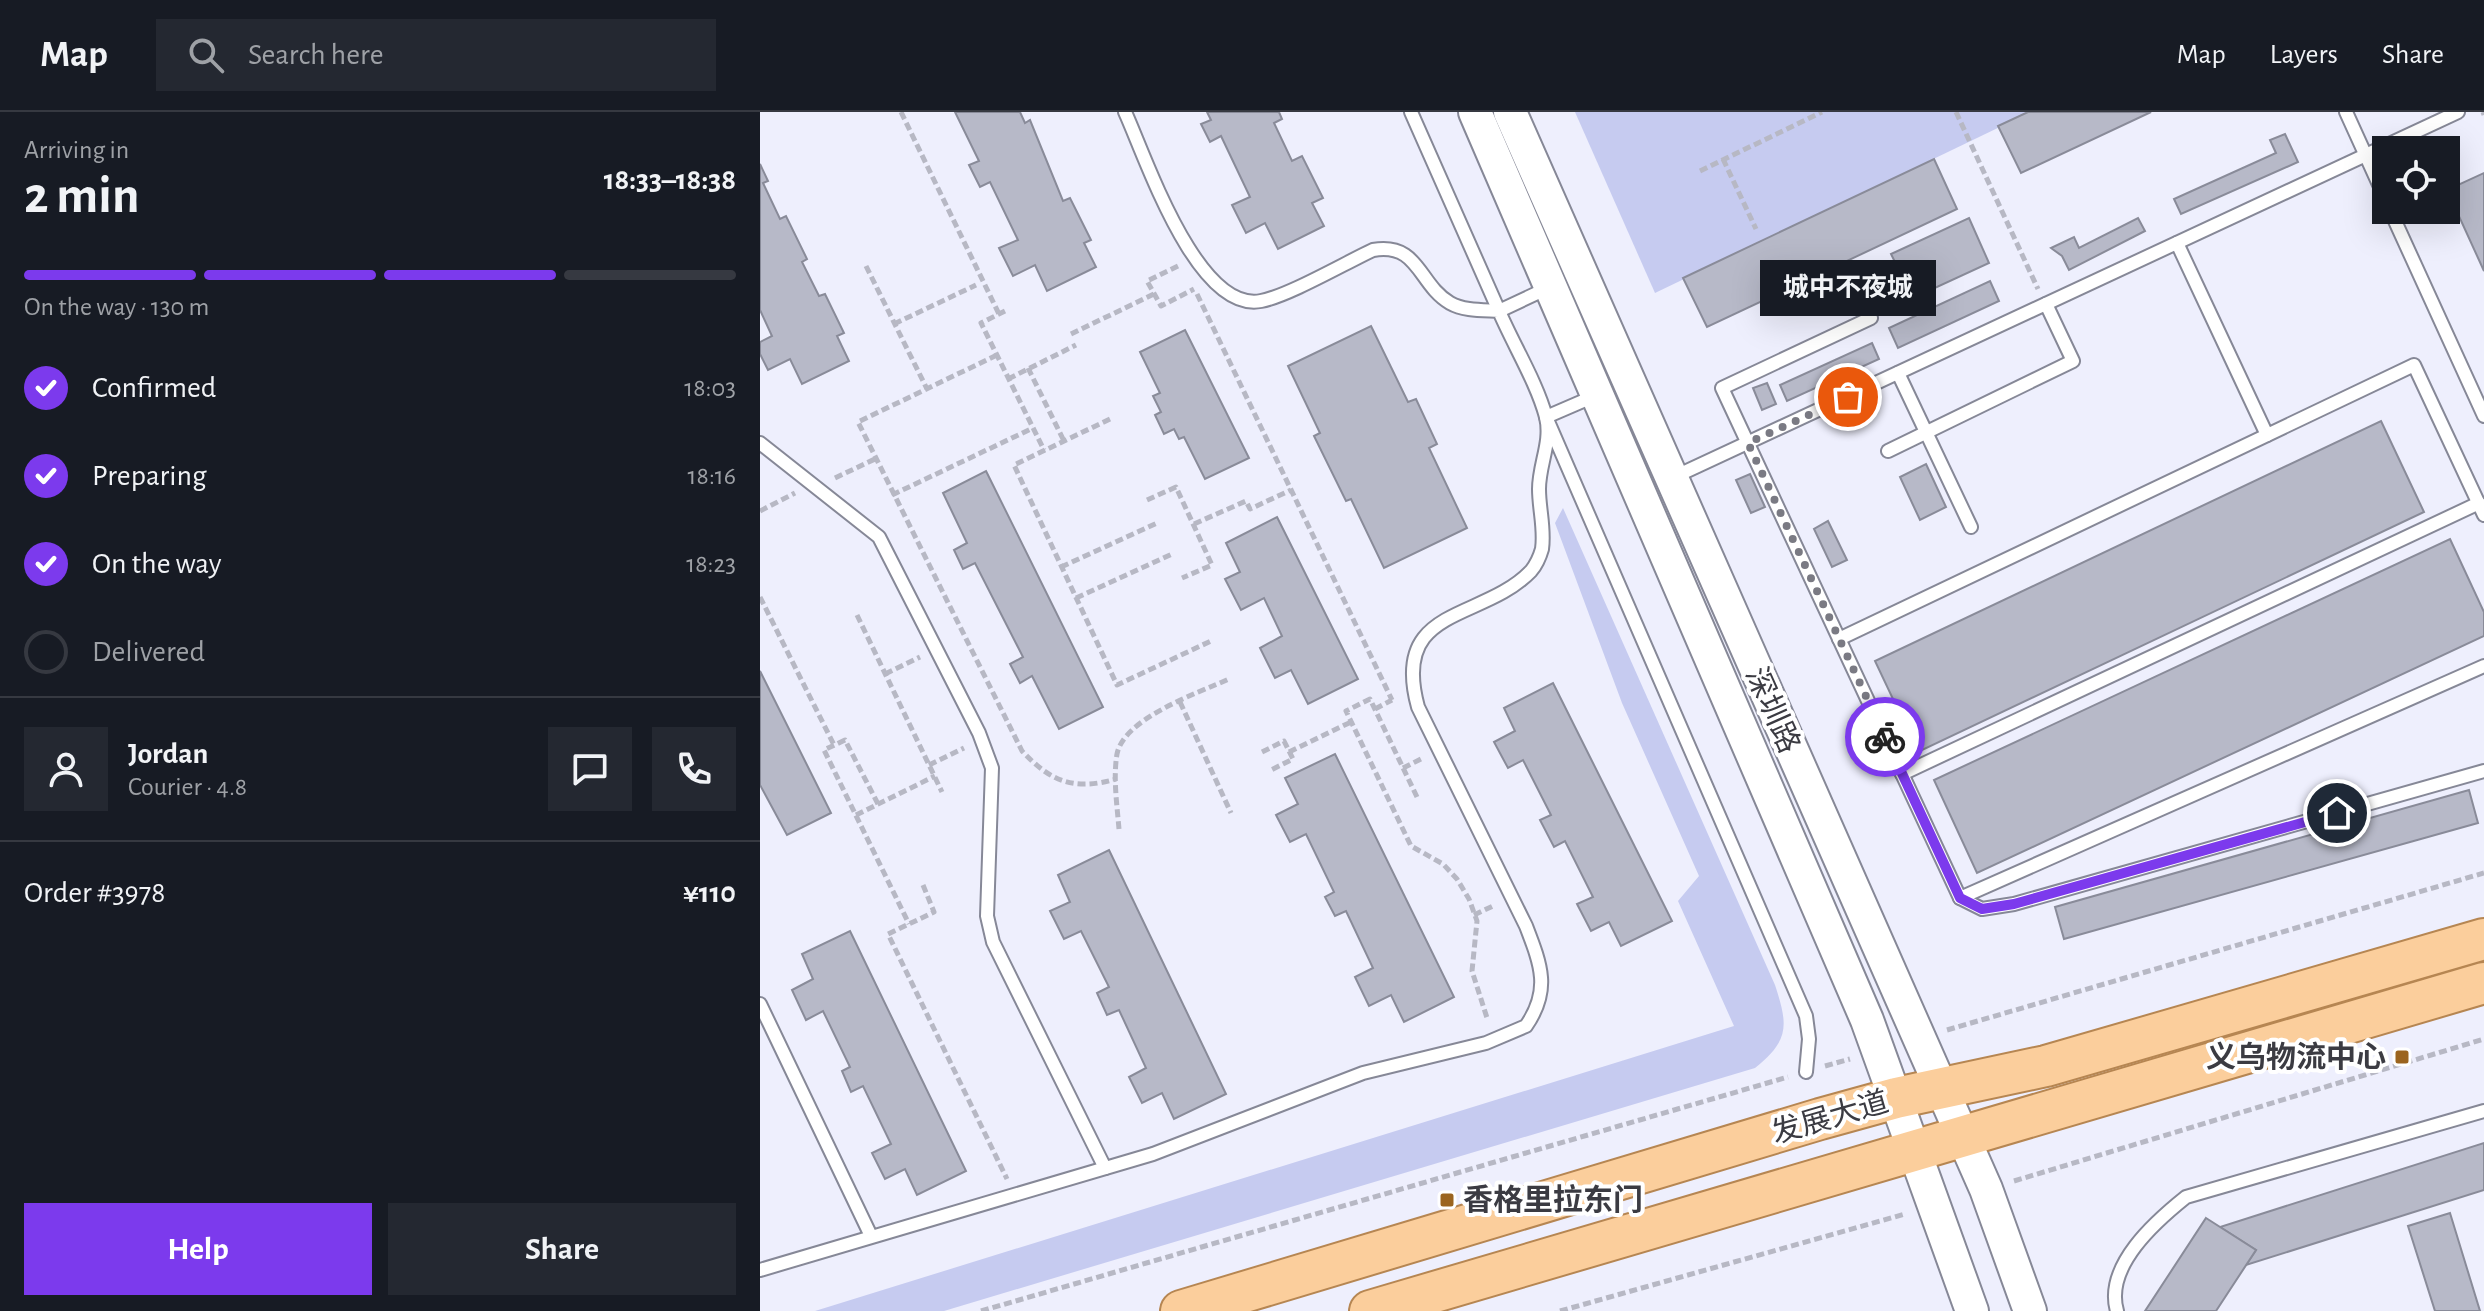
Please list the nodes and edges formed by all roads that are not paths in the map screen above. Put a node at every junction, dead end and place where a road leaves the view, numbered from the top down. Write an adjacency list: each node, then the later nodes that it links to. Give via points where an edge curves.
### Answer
1 (1125, 112): 13 (lane, via 1186,245 1215,284 1238,297 1264,300 1373,250 1392,247 1406,255 1446,301 1459,308)
2 (1411, 112): 13 (lane)
3 (1475, 112): 11 (street, 深圳路)
4 (1510, 112): 24 (street, 深圳路)
5 (2346, 112): 7 (lane)
6 (2458, 112): 7 (lane)
7 (2366, 155): 8 (lane); 10 (lane)
8 (2372, 168)
9 (2396, 224): 17 (lane)
10 (2177, 243): 12 (lane); 20 (lane)
11 (1550, 287): 13 (lane); 16 (street, 深圳路)
12 (2046, 304): 15 (lane); 19 (lane, via 2073,361)
13 (1499, 311): 18 (lane)
14 (1871, 318): 22 (lane, via 1722,388)
15 (1898, 373): 19 (lane); 22 (lane)
16 (1597, 395): 18 (lane); 37 (street, 深圳路)
17 (2484, 416)
18 (1546, 417): 35 (lane, via 1806,1016); 41 (lane, via 1548,440 1539,491 1541,553 1531,570 1508,587 1431,628 1413,658 1412,683 1418,707 1526,926 1540,971 1536,1011 1526,1026 1494,1040 1363,1073)
19 (1926, 432): 23 (lane); 26 (lane)
20 (2267, 435): 25 (lane, via 2414,365); 27 (lane)
21 (760, 443): 41 (lane, via 879,537 982,739 992,768 987,916 993,942)
22 (1748, 443): 24 (lane); 27 (lane)
23 (1888, 451)
24 (1671, 479): 36 (street, 深圳路)
25 (2481, 509): 30 (lane)
26 (1971, 527)
27 (1839, 639): 30 (lane)
28 (2484, 666): 31 (lane)
29 (2484, 771): 31 (lane, via 2014,904 1982,909)
30 (1902, 774): 31 (lane)
31 (1960, 898)
32 (2484, 939): 36 (main road, 发展大道, via 2046,1066)
33 (2484, 983): 39 (main road, 发展大道)
34 (760, 1004): 42 (lane)
35 (1806, 1072)
36 (1943, 1090): 37 (main road, 发展大道); 39 (street, 深圳路)
37 (1896, 1098): 40 (street, 深圳路); 44 (main road, 发展大道)
38 (2484, 1111): 48 (lane, via 2186,1197 2156,1221 2135,1248 2119,1277)
39 (1963, 1137): 40 (main road, 发展大道); 47 (street, 深圳路)
40 (1915, 1153): 45 (main road, 发展大道); 46 (street, 深圳路)
41 (1105, 1168): 42 (lane)
42 (871, 1236): 43 (lane)
43 (760, 1270)
44 (1181, 1311)
45 (1370, 1311)
46 (1972, 1311)
47 (2030, 1311)
48 (2117, 1311)

